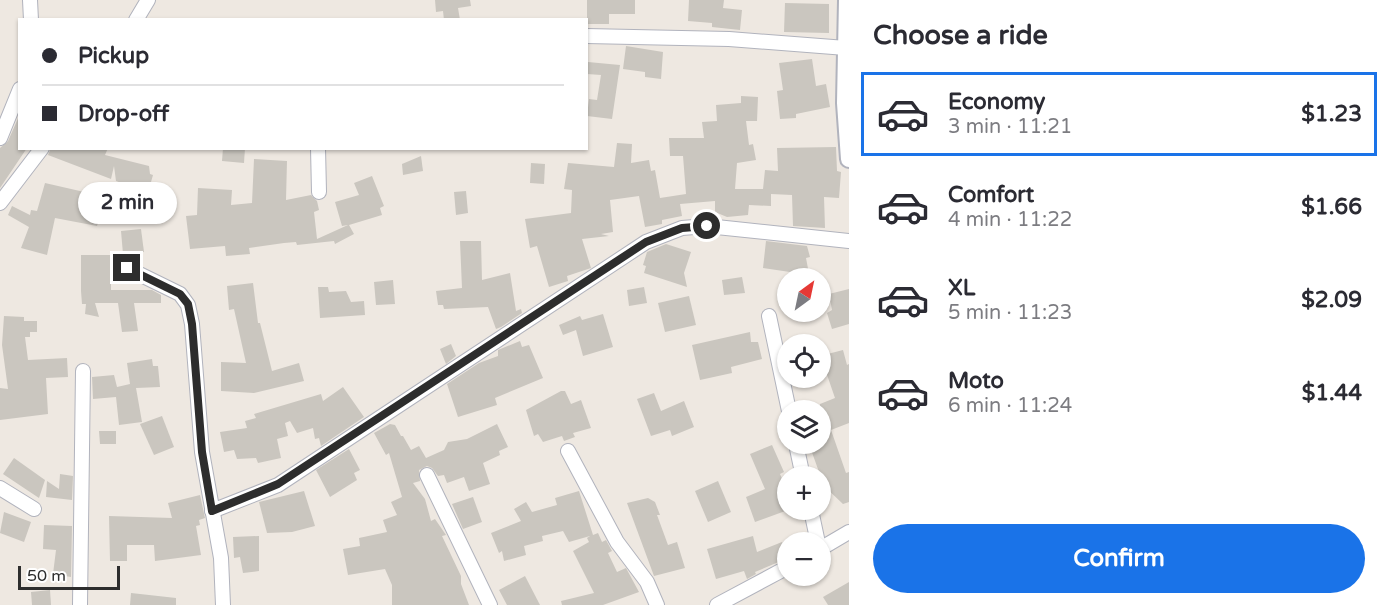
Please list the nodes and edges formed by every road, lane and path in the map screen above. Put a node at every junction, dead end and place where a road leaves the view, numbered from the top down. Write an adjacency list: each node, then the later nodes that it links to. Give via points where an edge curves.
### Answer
1 (30, 0): 4 (street)
2 (148, 0): 5 (street)
3 (847, 0): 7 (street)
4 (31, 18)
5 (137, 18)
6 (588, 36): 7 (street, via 729,39)
7 (846, 48): 9 (street)
8 (18, 93): 10 (street)
9 (847, 103): 13 (street)
10 (0, 138)
11 (40, 150): 15 (street)
12 (318, 150): 14 (street)
13 (849, 159)
14 (319, 192)
15 (0, 203)
16 (849, 241): 25 (street, via 707,226 682,228 646,242 278,484)
17 (127, 268): 25 (street, via 180,294 188,304 202,452)
18 (769, 316): 20 (street)
19 (83, 371): 29 (street)
20 (787, 400)
21 (568, 451): 32 (street, via 617,542 647,582)
22 (427, 475): 31 (street)
23 (0, 488): 24 (street)
24 (34, 509)
25 (212, 511): 30 (street, via 221,558)
26 (849, 531): 27 (street)
27 (831, 542)
28 (777, 573): 33 (street)
29 (80, 605)
30 (223, 605)
31 (490, 605)
32 (657, 605)
33 (717, 605)

